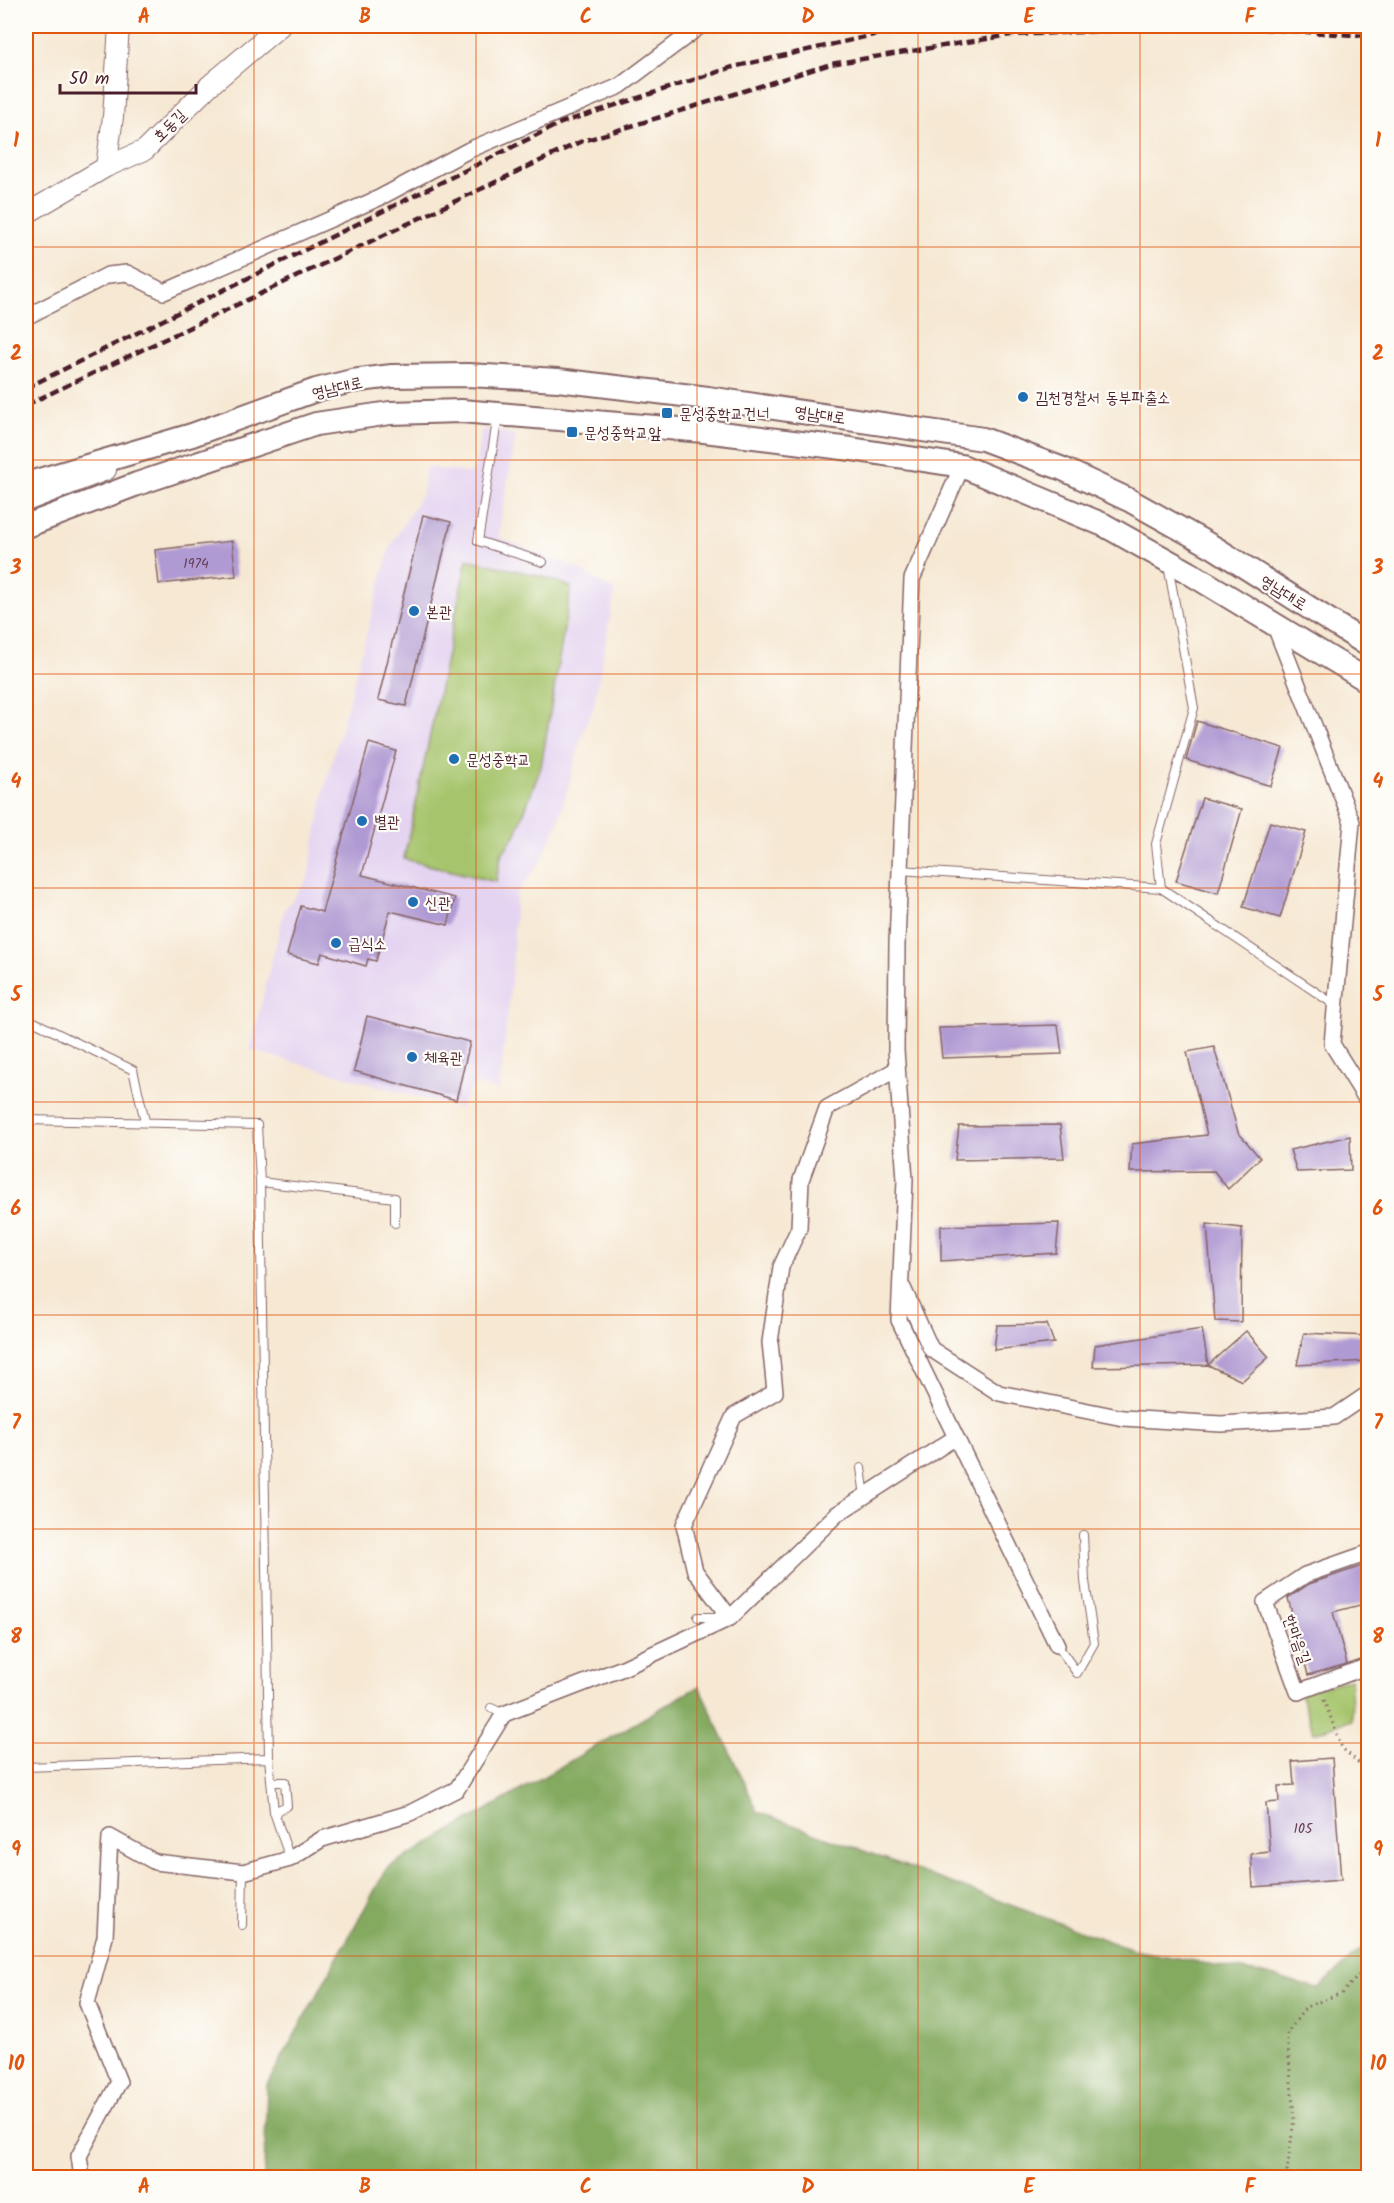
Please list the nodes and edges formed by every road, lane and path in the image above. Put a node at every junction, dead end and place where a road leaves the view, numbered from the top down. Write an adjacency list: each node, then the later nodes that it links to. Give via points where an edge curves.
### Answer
1 (119, 26): 4 (street)
2 (280, 26): 4 (street, 호동길, via 209,86 145,150)
3 (700, 26): 6 (street, via 620,86 470,150 380,198 164,292 127,273 108,275)
4 (106, 167): 5 (street, 호동길)
5 (26, 214)
6 (26, 317)
7 (498, 413): 9 (main road, 영남대로, via 704,431); 12 (main road, 영남대로, via 390,413 316,424); 14 (lane, via 478,542)
8 (192, 435): 10 (main road, 영남대로); 11 (street, 영남대로); 16 (main road, 영남대로, via 352,381 468,375 558,380 708,398 983,439 1064,469 1129,500 1215,548)
9 (962, 466): 13 (main road, 영남대로, via 1104,525); 18 (street, via 912,579)
10 (26, 484)
11 (26, 501)
12 (26, 526)
13 (1167, 561): 15 (main road, 영남대로); 19 (lane, via 1194,708 1156,844)
14 (543, 562)
15 (1274, 624): 17 (main road, 영남대로); 20 (street, via 1352,822)
16 (1368, 645)
17 (1368, 681)
18 (900, 870): 19 (lane); 22 (street)
19 (1161, 888): 20 (lane)
20 (1335, 1005): 23 (street, via 1332,1044)
21 (26, 1018): 25 (lane, via 133,1070)
22 (897, 1069): 28 (street, via 905,1180); 36 (street, via 827,1108 801,1180 799,1228 780,1267 770,1342 775,1392 734,1416 684,1525 695,1571)
23 (1368, 1101)
24 (26, 1120): 25 (lane)
25 (145, 1121): 26 (lane, via 257,1125)
26 (260, 1182): 27 (lane, via 395,1198); 40 (lane)
27 (395, 1224)
28 (901, 1283): 29 (street, via 931,1349 999,1393 1123,1418 1221,1424 1334,1417); 30 (street, via 899,1320)
29 (1368, 1394)
30 (956, 1437): 32 (street); 37 (street)
31 (861, 1468): 32 (lane)
32 (865, 1496): 36 (street, via 837,1514)
33 (1083, 1534): 37 (lane, via 1094,1643 1077,1673)
34 (1368, 1553): 39 (street, 한마음길, via 1305,1575 1265,1602 1298,1692)
35 (698, 1617): 36 (lane)
36 (730, 1618): 45 (street, via 623,1668 498,1711 458,1789 410,1813 321,1839)
37 (1057, 1646)
38 (1368, 1666): 39 (street, 한마음길)
39 (1317, 1685): 42 (path, via 1342,1748)
40 (269, 1758): 41 (lane); 43 (lane)
41 (26, 1767)
42 (1368, 1771)
43 (271, 1782): 44 (lane); 44 (lane, via 285,1782 287,1806)
44 (274, 1812): 45 (lane)
45 (290, 1859): 46 (street)
46 (243, 1872): 47 (lane); 49 (street, via 156,1862 110,1836 105,1937 87,2002 118,2082 79,2156)
47 (242, 1924)
48 (1368, 1966): 50 (path, via 1342,1993 1306,2007 1287,2033 1294,2119)
49 (82, 2178)
50 (1289, 2178)

